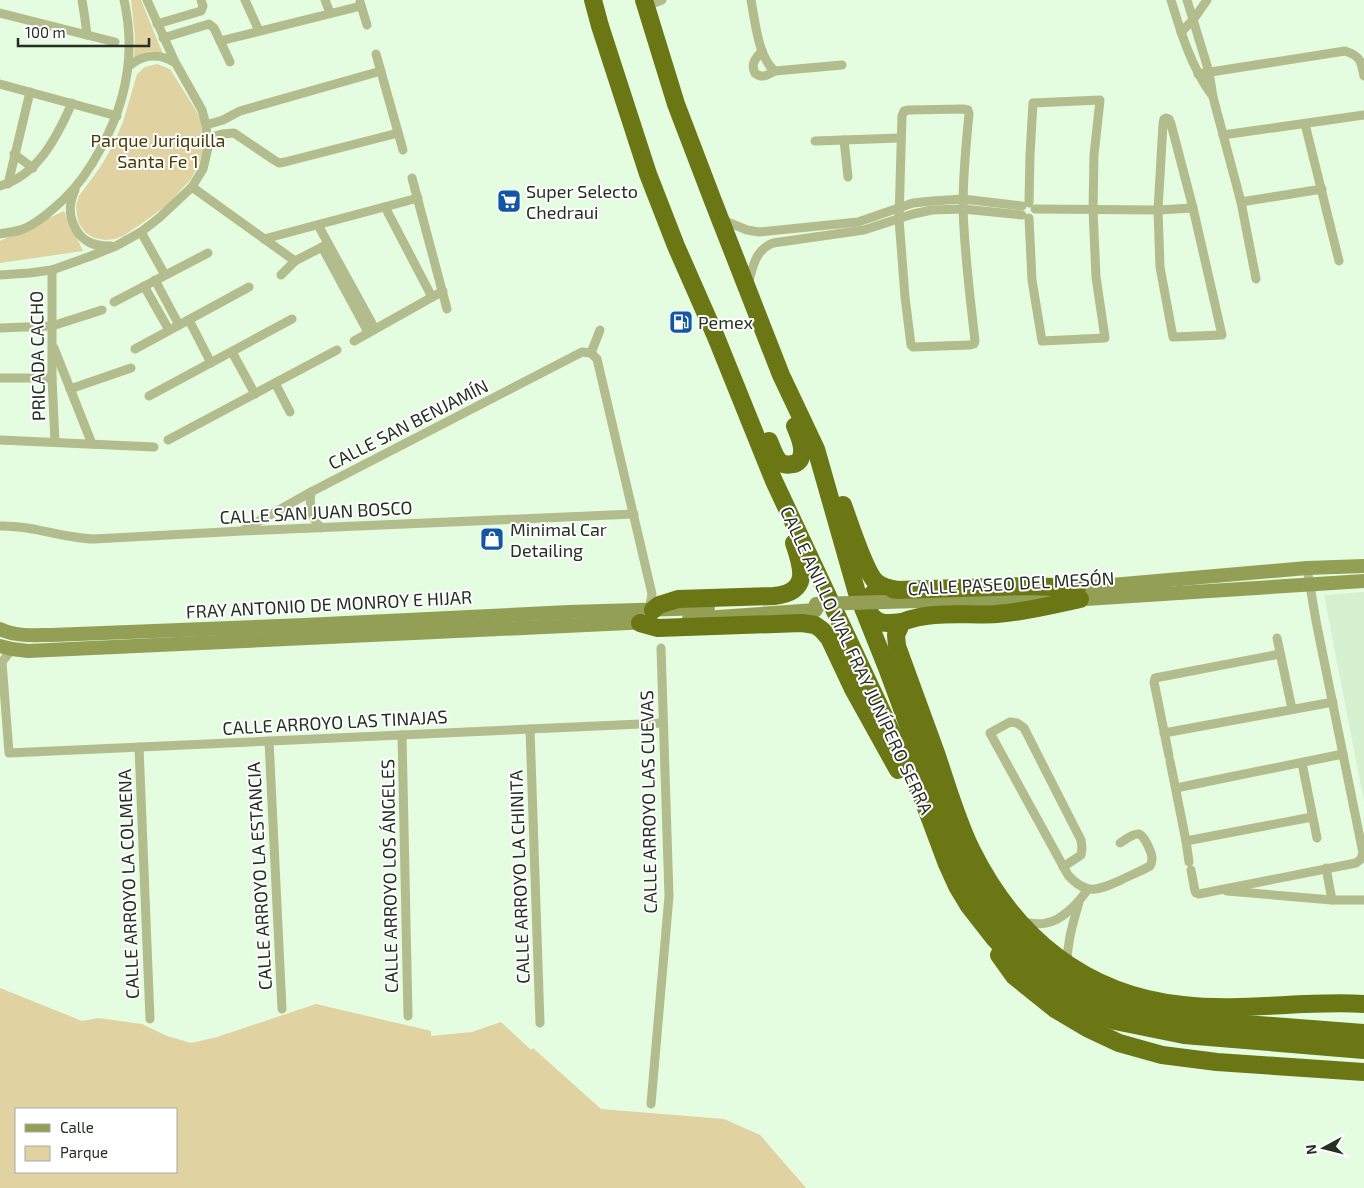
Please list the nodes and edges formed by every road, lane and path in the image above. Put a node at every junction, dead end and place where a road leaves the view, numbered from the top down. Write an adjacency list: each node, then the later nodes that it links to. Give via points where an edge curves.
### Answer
1 (82, 0): 21 (street)
2 (124, 0): 30 (street, via 129,31)
3 (146, 0): 17 (street)
4 (201, 0): 17 (street, via 201,11)
5 (245, 0): 19 (street)
6 (324, 0): 15 (street)
7 (593, 0): 105 (highway, CALLE ANILLO VIAL FRAY JUNÍPERO SERRA, via 648,174)
8 (751, 0): 25 (street)
9 (1171, 0): 20 (street)
10 (1187, 0): 16 (street)
11 (1208, 0): 16 (street)
12 (651, 2): 68 (highway, CALLE ANILLO VIAL FRAY JUNÍPERO SERRA, via 676,104)
13 (360, 3): 15 (street); 18 (street)
14 (0, 13): 21 (street)
15 (330, 13): 19 (street)
16 (1193, 20): 20 (street); 33 (street)
17 (157, 24): 22 (street)
18 (367, 25)
19 (258, 31): 23 (street)
20 (1181, 32): 34 (street)
21 (87, 35): 24 (street)
22 (163, 38): 23 (street, via 209,24); 27 (street)
23 (220, 41): 28 (street)
24 (115, 42)
25 (762, 51): 32 (street); 32 (street, via 753,61 755,73 763,77)
26 (376, 54): 31 (street)
27 (174, 62): 30 (street, via 151,56); 43 (street, via 202,110)
28 (230, 62)
29 (842, 65): 32 (street)
30 (129, 66): 41 (street)
31 (381, 71): 43 (street, via 240,111); 44 (street)
32 (775, 71)
33 (1209, 72): 34 (street); 35 (street, via 1345,51 1354,54); 38 (street)
34 (1198, 74): 38 (street)
35 (1364, 76)
36 (0, 84): 37 (street)
37 (30, 92): 39 (street); 51 (street)
38 (1213, 96): 45 (street)
39 (72, 103): 41 (street); 52 (street, via 59,131)
40 (1364, 115): 42 (street)
41 (117, 116): 57 (street)
42 (1306, 124): 45 (street); 58 (street)
43 (206, 125): 46 (street)
44 (398, 133): 46 (street, via 279,163 234,133); 50 (street)
45 (1223, 135): 60 (street)
46 (208, 138): 56 (street, via 203,169)
47 (900, 138): 48 (street); 61 (street, via 904,111 968,110); 63 (street)
48 (844, 140): 49 (street); 54 (street)
49 (815, 141)
50 (403, 150)
51 (14, 154): 52 (street); 55 (street)
52 (32, 168): 55 (street)
53 (412, 178): 59 (street)
54 (848, 178)
55 (4, 185)
56 (192, 187): 72 (street); 75 (street)
57 (76, 188): 74 (street, via 49,213 23,229); 77 (street, via 70,204 71,219 78,233 87,242)
58 (1322, 189): 60 (street); 81 (street)
59 (418, 198): 62 (street); 91 (street)
60 (1241, 202): 86 (street)
61 (963, 204): 63 (street, via 913,203); 66 (street); 69 (street); 69 (street, via 975,341 970,346 913,348 911,345)
62 (385, 207): 70 (street); 92 (street)
63 (898, 208): 69 (street); 71 (street)
64 (1193, 208): 67 (street); 67 (street, via 1171,124 1166,118); 67 (street, via 1222,335 1172,337 1160,267)
65 (1093, 209): 66 (street); 66 (street, via 1100,100 1034,103); 66 (street, via 1096,277 1105,338 1042,341 1032,280); 67 (street)
66 (1027, 210)
67 (1158, 210)
68 (720, 219): 73 (street); 90 (highway, CALLE ANILLO VIAL FRAY JUNÍPERO SERRA)
69 (899, 219): 71 (street, via 859,231)
70 (318, 225): 75 (street); 76 (street)
71 (818, 231): 73 (street); 78 (street, via 773,242)
72 (141, 232): 77 (street); 84 (street)
73 (759, 232): 78 (street)
74 (0, 234)
75 (264, 239): 80 (street)
76 (325, 245): 80 (street); 102 (street)
77 (116, 246): 82 (street)
78 (764, 248): 90 (street, via 755,260)
79 (208, 253): 84 (street)
80 (295, 261): 85 (street)
81 (1339, 261)
82 (52, 270): 83 (street); 99 (street, PRICADA CACHO)
83 (0, 275)
84 (165, 275): 87 (street)
85 (281, 275)
86 (1256, 279)
87 (155, 280): 88 (street); 98 (street)
88 (144, 286): 93 (street); 101 (street)
89 (249, 287): 97 (street)
90 (747, 287): 113 (highway, CALLE ANILLO VIAL FRAY JUNÍPERO SERRA)
91 (443, 291): 92 (street); 94 (street)
92 (432, 297): 102 (street)
93 (114, 302)
94 (447, 309)
95 (102, 310): 99 (street)
96 (292, 319): 109 (street)
97 (189, 320): 98 (street); 111 (street)
98 (179, 325): 101 (street)
99 (52, 326): 100 (street); 106 (street, PRICADA CACHO)
100 (0, 328)
101 (169, 330): 107 (street)
102 (372, 330): 104 (street)
103 (600, 330): 110 (street)
104 (354, 341)
105 (717, 342): 113 (highway, via 732,352 777,459 791,465 801,458 802,443); 127 (highway, CALLE ANILLO VIAL FRAY JUNÍPERO SERRA)
106 (52, 343): 115 (street, PRICADA CACHO); 117 (street)
107 (135, 349)
108 (336, 350): 116 (street)
109 (232, 352): 111 (street); 118 (street)
110 (591, 353): 128 (street, CALLE SAN BENJAMÍN, via 582,352); 129 (street, via 597,359)
111 (211, 363): 119 (street)
112 (131, 368): 117 (street)
113 (781, 375): 126 (highway, CALLE ANILLO VIAL FRAY JUNÍPERO SERRA)
114 (0, 378): 115 (street)
115 (52, 378): 123 (street, PRICADA CACHO)
116 (275, 383): 118 (street); 120 (street)
117 (70, 389): 124 (street)
118 (255, 394): 122 (street)
119 (148, 396)
120 (290, 412)
121 (0, 440): 123 (street)
122 (168, 440)
123 (55, 442): 124 (street)
124 (92, 444): 125 (street)
125 (154, 447)
126 (816, 449): 138 (highway, via 830,473 868,570); 150 (highway, CALLE ANILLO VIAL FRAY JUNÍPERO SERRA, via 857,593)
127 (774, 481): 139 (highway, via 801,562 801,578 796,588 774,596 678,600 659,605); 167 (highway, CALLE ANILLO VIAL FRAY JUNÍPERO SERRA, via 922,797)
128 (311, 492): 131 (street, via 310,510); 132 (street, CALLE SAN BENJAMÍN)
129 (634, 514): 131 (street, CALLE SAN JUAN BOSCO); 139 (street, via 652,594)
130 (0, 526): 132 (street, CALLE SAN JUAN BOSCO, via 24,526 94,539)
131 (321, 528): 132 (street, CALLE SAN JUAN BOSCO)
132 (242, 531)
133 (1364, 566): 134 (main road, CALLE PASEO DEL MESÓN)
134 (1307, 568): 136 (street); 137 (main road, CALLE PASEO DEL MESÓN)
135 (1364, 581): 136 (main road, CALLE PASEO DEL MESÓN)
136 (1310, 584): 137 (main road, CALLE PASEO DEL MESÓN); 151 (street)
137 (1078, 594): 138 (highway, via 1029,586 898,590); 140 (highway, via 1026,611 922,616)
138 (885, 599): 139 (main road, CALLE PASEO DEL MESÓN, via 816,607); 140 (highway, via 874,592 870,597 870,614 887,623)
139 (652, 615): 141 (main road, FRAY ANTONIO DE MONROY E HIJAR); 167 (highway, via 658,628 802,623 822,630)
140 (902, 622): 159 (highway, via 896,635 897,646)
141 (327, 630): 143 (main road, FRAY ANTONIO DE MONROY E HIJAR); 147 (main road, FRAY ANTONIO DE MONROY E HIJAR)
142 (1, 633): 143 (main road, FRAY ANTONIO DE MONROY E HIJAR)
143 (52, 635): 147 (main road)
144 (1277, 638): 148 (street)
145 (6, 647): 147 (main road, FRAY ANTONIO DE MONROY E HIJAR); 149 (street)
146 (661, 648): 153 (street, CALLE ARROYO LAS CUEVAS)
147 (52, 650)
148 (1280, 654): 152 (street); 155 (street, via 1155,678)
149 (1, 663): 158 (street, CALLE ARROYO LAS TINAJAS, via 9,753)
150 (887, 668): 159 (highway); 183 (highway, CALLE ANILLO VIAL FRAY JUNÍPERO SERRA, via 948,833 969,880 1013,938 1054,972 1115,1004 1148,1011 1219,1022)
151 (1333, 702): 152 (street); 160 (street)
152 (1292, 709): 155 (street)
153 (663, 723): 154 (street, CALLE ARROYO LAS TINAJAS); 186 (street, CALLE ARROYO LAS CUEVAS, via 669,896)
154 (530, 729): 156 (street, CALLE ARROYO LAS TINAJAS); 182 (street, CALLE ARROYO LA CHINITA)
155 (1164, 734): 162 (street)
156 (402, 735): 157 (street, CALLE ARROYO LAS TINAJAS); 180 (street, CALLE ARROYO LOS ÁNGELES)
157 (269, 741): 158 (street, CALLE ARROYO LAS TINAJAS); 179 (street, CALLE ARROYO LA ESTANCIA)
158 (139, 747): 181 (street, CALLE ARROYO LA COLMENA)
159 (936, 753): 176 (highway, via 971,848 998,896)
160 (1343, 754): 161 (street); 169 (street, via 1363,853 1362,859 1356,863)
161 (1302, 763): 162 (street); 163 (street)
162 (1176, 788): 165 (street)
163 (1312, 816): 164 (street); 165 (street)
164 (1317, 838)
165 (1186, 841): 171 (street, via 1196,893)
166 (1120, 843): 170 (street, via 1136,834 1143,836 1151,852 1150,866 1102,889)
167 (940, 845): 175 (highway, CALLE ANILLO VIAL FRAY JUNÍPERO SERRA)
168 (1063, 867): 168 (street, via 990,733 1010,722 1024,728 1081,840 1081,855); 170 (street, via 1074,883)
169 (1326, 868): 171 (street); 172 (street)
170 (1088, 889): 174 (street)
171 (1217, 890): 172 (street)
172 (1332, 900): 173 (street)
173 (1364, 900)
174 (1079, 901): 176 (street, via 1052,922); 177 (street, via 1069,935)
175 (969, 906): 184 (highway, CALLE ANILLO VIAL FRAY JUNÍPERO SERRA, via 994,938 1028,971 1061,997 1102,1016 1184,1035); 185 (highway, via 1014,976 1055,1009 1119,1043 1162,1055 1217,1062)
176 (1019, 922): 177 (highway, via 1042,946)
177 (1067, 965): 178 (highway, via 1142,999 1182,1005 1218,1008)
178 (1364, 1004)
179 (282, 1009)
180 (408, 1016)
181 (150, 1019)
182 (540, 1023)
183 (1364, 1033)
184 (1364, 1050)
185 (1364, 1072)
186 (651, 1104)

